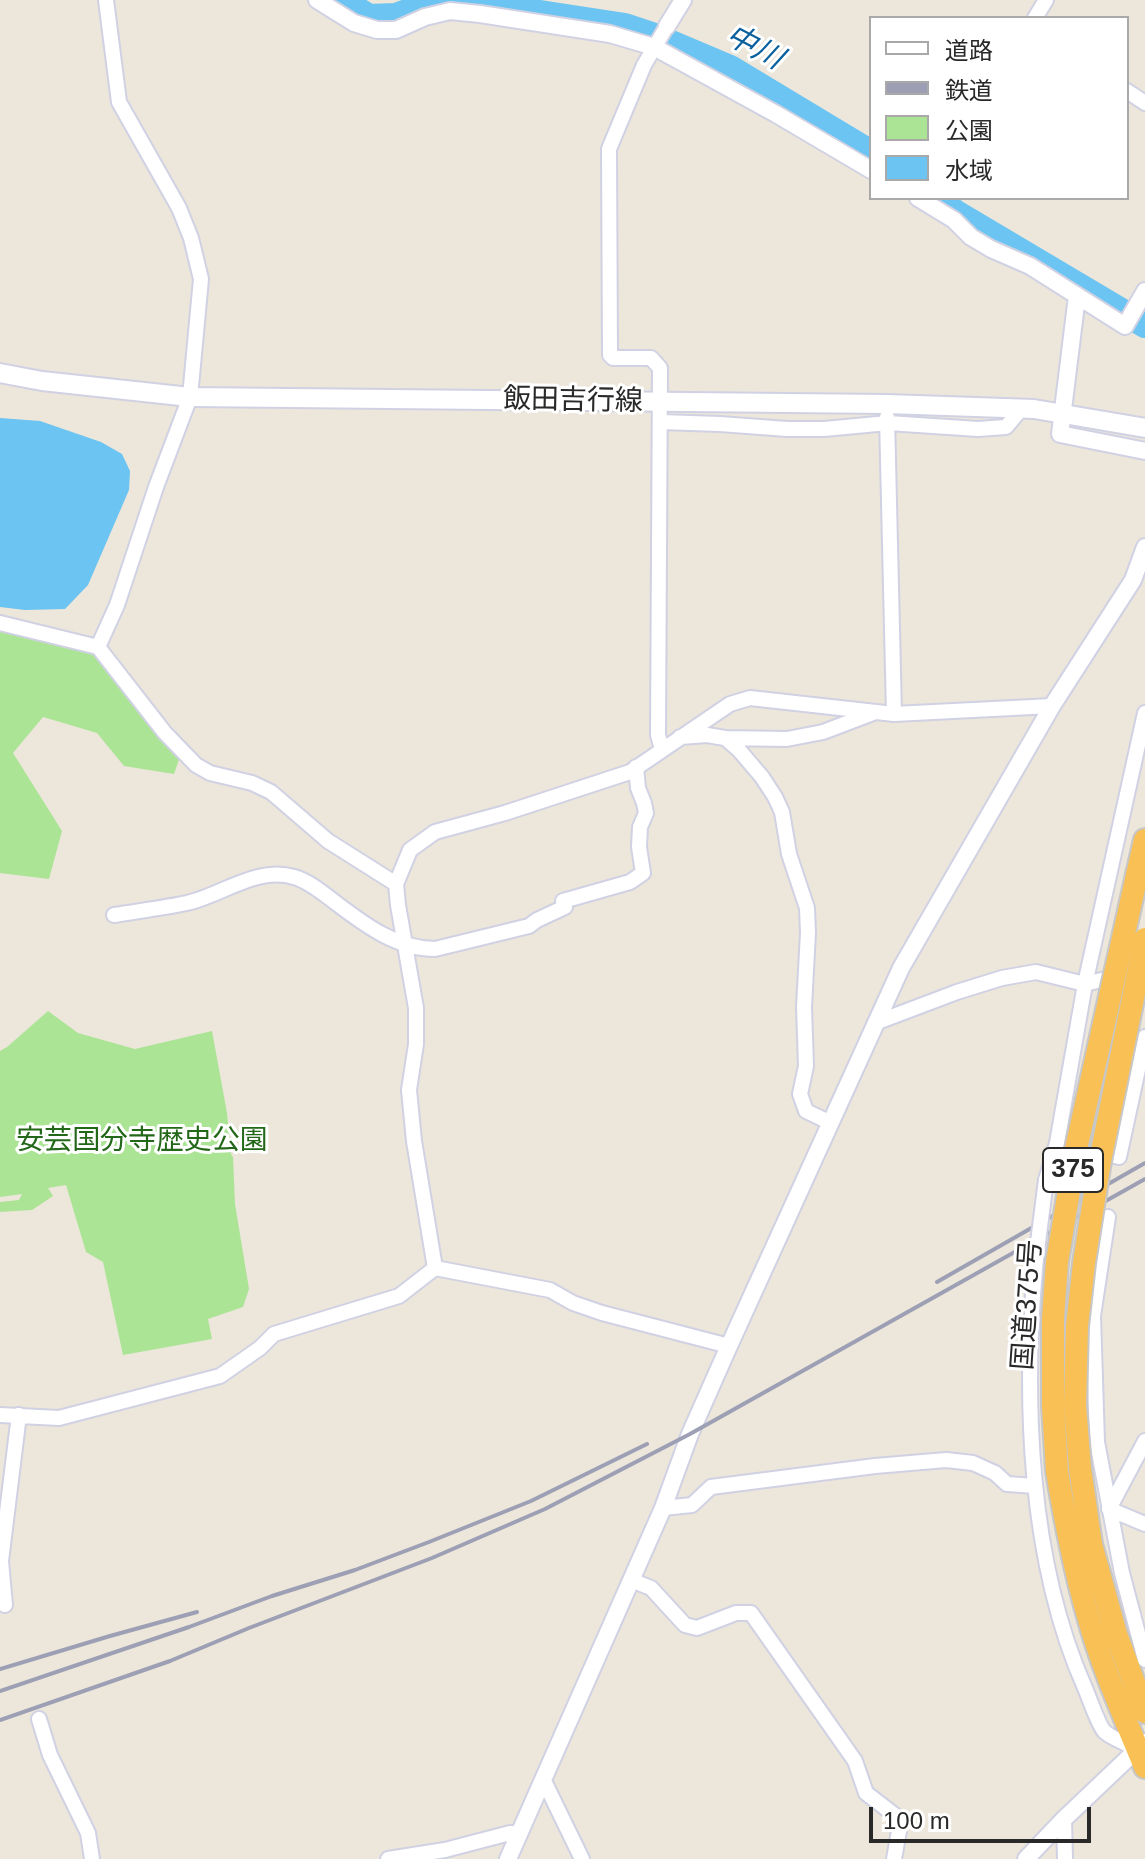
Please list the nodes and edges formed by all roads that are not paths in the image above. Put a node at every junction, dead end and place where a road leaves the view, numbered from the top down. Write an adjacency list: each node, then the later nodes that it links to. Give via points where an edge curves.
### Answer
1 (106, 0): 11 (street, via 119,102 179,208 201,279)
2 (317, 0): 5 (street, via 354,23 377,30 396,30 450,11)
3 (683, 0): 4 (street)
4 (667, 26): 5 (street)
5 (656, 45): 6 (street); 12 (street, via 609,149 608,351 613,358 656,361)
6 (869, 169)
7 (921, 200): 9 (street, via 971,237)
8 (1143, 294): 9 (street, via 1125,326)
9 (1077, 296): 13 (street)
10 (0, 373): 11 (main road, 飯田吉行線)
11 (190, 397): 12 (main road, 飯田吉行線); 20 (street)
12 (661, 402): 14 (main road, 飯田吉行線); 15 (street)
13 (1062, 412): 14 (main road, 飯田吉行線, via 1022,408); 16 (main road, 飯田吉行線); 17 (street, via 1060,434)
14 (887, 414): 15 (street, via 824,429); 24 (street)
15 (661, 422): 27 (street)
16 (1145, 428)
17 (1145, 451)
18 (1145, 547): 21 (street, via 1133,580)
19 (0, 623): 20 (street)
20 (98, 647): 30 (street, via 196,765 271,792 328,841)
21 (1052, 706): 24 (street); 36 (street, via 901,968)
22 (876, 712): 24 (street); 25 (street, via 750,698 730,704); 26 (street, via 787,739)
23 (1145, 713): 35 (street)
24 (894, 714)
25 (679, 737): 26 (street); 27 (street)
26 (725, 738): 38 (street, via 762,777 782,812 807,908 806,1066 800,1094 806,1111)
27 (662, 749): 28 (street)
28 (636, 767): 30 (street, via 435,832 410,850); 33 (street, via 646,813 639,847 643,873 630,882 563,901 565,907 529,926 435,949)
29 (1145, 840): 59 (highway, 国道375号 / 375, bridge, via 1076,1149 1053,1319 1057,1471 1070,1548 1088,1618)
30 (396, 884): 33 (street)
31 (114, 915): 33 (street, via 191,902 275,874 296,877 369,928)
32 (1145, 939): 57 (highway, 国道375号 / 375, bridge, via 1084,1263 1075,1405 1091,1544)
33 (405, 944): 41 (street, via 416,1008 409,1090)
34 (1145, 968): 35 (street)
35 (1085, 984): 36 (street, via 1036,972 1002,978); 39 (street)
36 (875, 1023): 38 (street)
37 (1145, 1037): 39 (street, via 1119,1157)
38 (831, 1123): 44 (street)
39 (1057, 1143): 43 (street, bridge, via 1046,1180)
40 (1108, 1217): 42 (street)
41 (435, 1268): 44 (street, via 550,1290 602,1313); 46 (street, via 399,1296 274,1334 220,1376 59,1418)
42 (1093, 1316): 43 (street); 48 (street)
43 (1030, 1317): 49 (street)
44 (729, 1346): 51 (street)
45 (0, 1415): 46 (street)
46 (19, 1415): 55 (street, via 1,1561)
47 (1145, 1441): 52 (street)
48 (1097, 1442): 49 (street); 52 (street)
49 (1033, 1446): 50 (street)
50 (1035, 1486): 51 (street, via 1007,1484 973,1463 946,1460 711,1487 692,1505); 59 (street, via 1057,1609 1074,1663 1104,1731)
51 (663, 1508): 54 (street)
52 (1109, 1509): 53 (street); 56 (street)
53 (1145, 1524)
54 (631, 1580): 60 (street); 67 (street, via 651,1588 685,1625 697,1628 736,1613 751,1613 855,1761 866,1793 901,1820)
55 (5, 1605)
56 (1145, 1660)
57 (1145, 1712)
58 (39, 1719): 63 (street, via 50,1755 88,1833)
59 (1143, 1753): 61 (street)
60 (543, 1784): 62 (street); 66 (street)
61 (1064, 1819): 68 (street); 69 (street)
62 (520, 1834): 64 (street); 65 (street)
63 (92, 1859)
64 (388, 1859)
65 (508, 1859)
66 (582, 1859)
67 (894, 1859)
68 (1026, 1859)
69 (1065, 1859)

